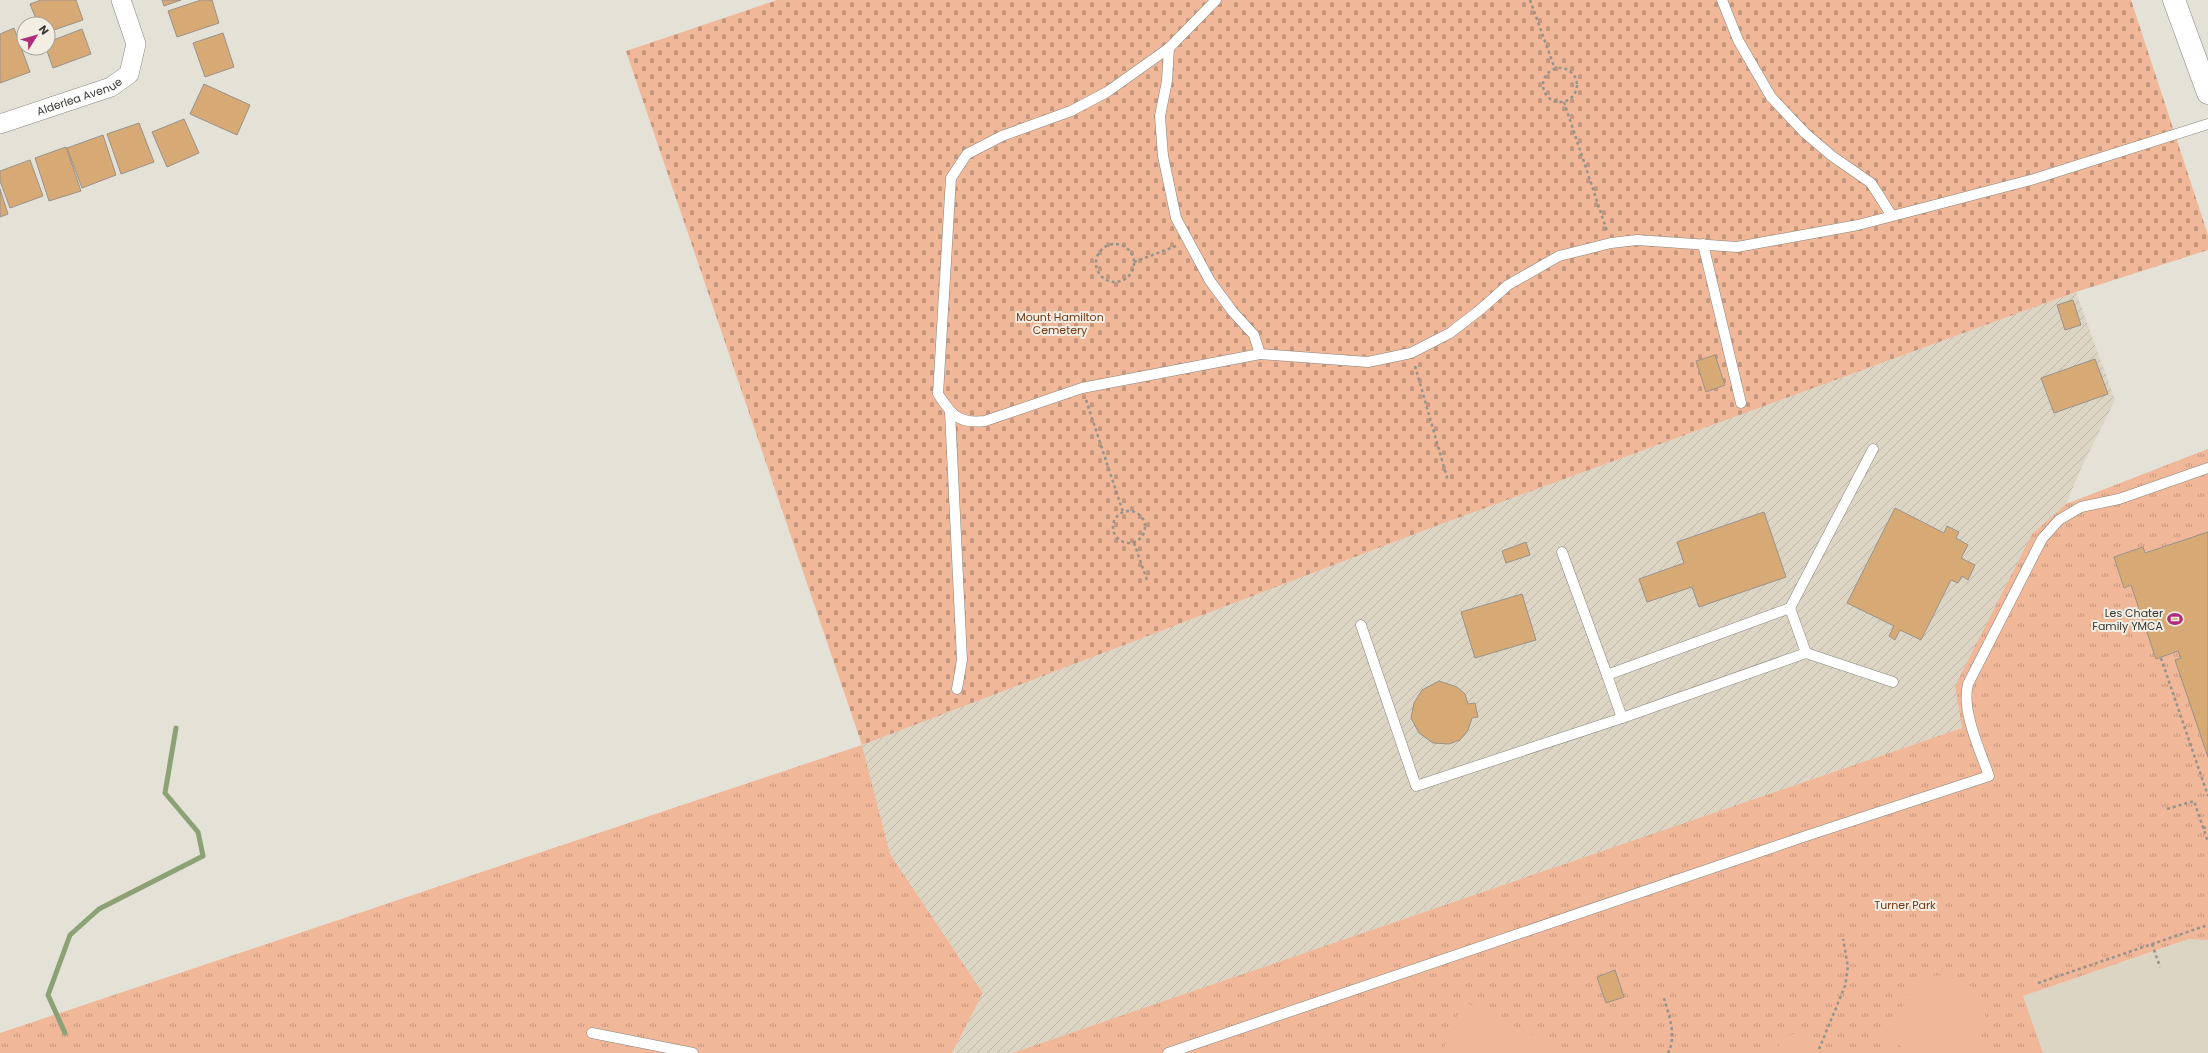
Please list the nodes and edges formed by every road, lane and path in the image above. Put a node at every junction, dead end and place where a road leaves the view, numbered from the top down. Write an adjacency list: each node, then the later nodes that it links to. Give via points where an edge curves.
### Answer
1 (121, 0): 10 (street, Alderlea Avenue, via 136,44 130,74 111,87)
2 (1216, 0): 6 (lane)
3 (1530, 0): 7 (path)
4 (1722, 0): 12 (lane, via 1738,40 1771,97 1805,133 1832,156 1871,183)
5 (2174, 0): 8 (main road)
6 (1169, 48): 13 (lane, via 1167,82 1160,116 1163,156 1176,218); 21 (lane, via 1107,92 1083,105 1002,136 967,154 951,178 938,394)
7 (1555, 69): 9 (path, via 1550,71 1543,81 1544,92 1552,101); 9 (path, via 1566,69 1576,81 1573,97)
8 (2208, 93)
9 (1564, 102): 14 (path)
10 (0, 124)
11 (2208, 124): 12 (lane, via 2034,179)
12 (1892, 216): 15 (lane, via 1795,238 1737,247)
13 (1187, 242): 16 (path); 18 (lane, via 1210,281 1254,335)
14 (1611, 242): 15 (lane, via 1637,240); 17 (lane, via 1559,256 1508,285 1450,333)
15 (1704, 244): 20 (lane)
16 (1134, 262): 16 (path, via 1129,251 1113,244 1102,249 1096,265 1107,281 1120,282 1130,274)
17 (1411, 353): 18 (lane, via 1368,362); 24 (path)
18 (1260, 354): 19 (lane)
19 (1082, 388): 21 (lane, via 986,421 969,423); 25 (path)
20 (1741, 403)
21 (950, 412): 35 (lane, via 962,660)
22 (1873, 449): 29 (lane)
23 (2208, 468): 51 (lane, via 2119,498 2081,507 2059,520 2042,539 1965,693 1967,709 1989,776)
24 (1448, 481)
25 (1123, 512): 26 (path, via 1115,519 1114,535 1123,543); 26 (path, via 1134,512 1144,522 1144,532)
26 (1134, 543): 28 (path)
27 (1562, 552): 33 (lane)
28 (1147, 580)
29 (1790, 608): 31 (lane); 33 (lane)
30 (1361, 625): 36 (lane, via 1416,786)
31 (1806, 653): 34 (lane); 36 (lane)
32 (2162, 658): 37 (path)
33 (1607, 675): 36 (lane)
34 (1893, 682)
35 (957, 688)
36 (1622, 718)
37 (2208, 796)
38 (2167, 809): 40 (path, via 2194,801)
39 (2208, 826): 40 (path)
40 (2203, 828): 41 (path)
41 (2208, 842)
42 (2208, 925): 44 (path)
43 (1843, 939): 49 (path, via 1848,967 1845,986)
44 (2152, 944): 45 (path); 46 (path)
45 (2160, 968)
46 (2038, 983)
47 (1664, 998): 52 (path, via 1672,1029)
48 (592, 1032): 50 (lane)
49 (1819, 1049)
50 (693, 1053)
51 (1168, 1053)
52 (1668, 1053)

